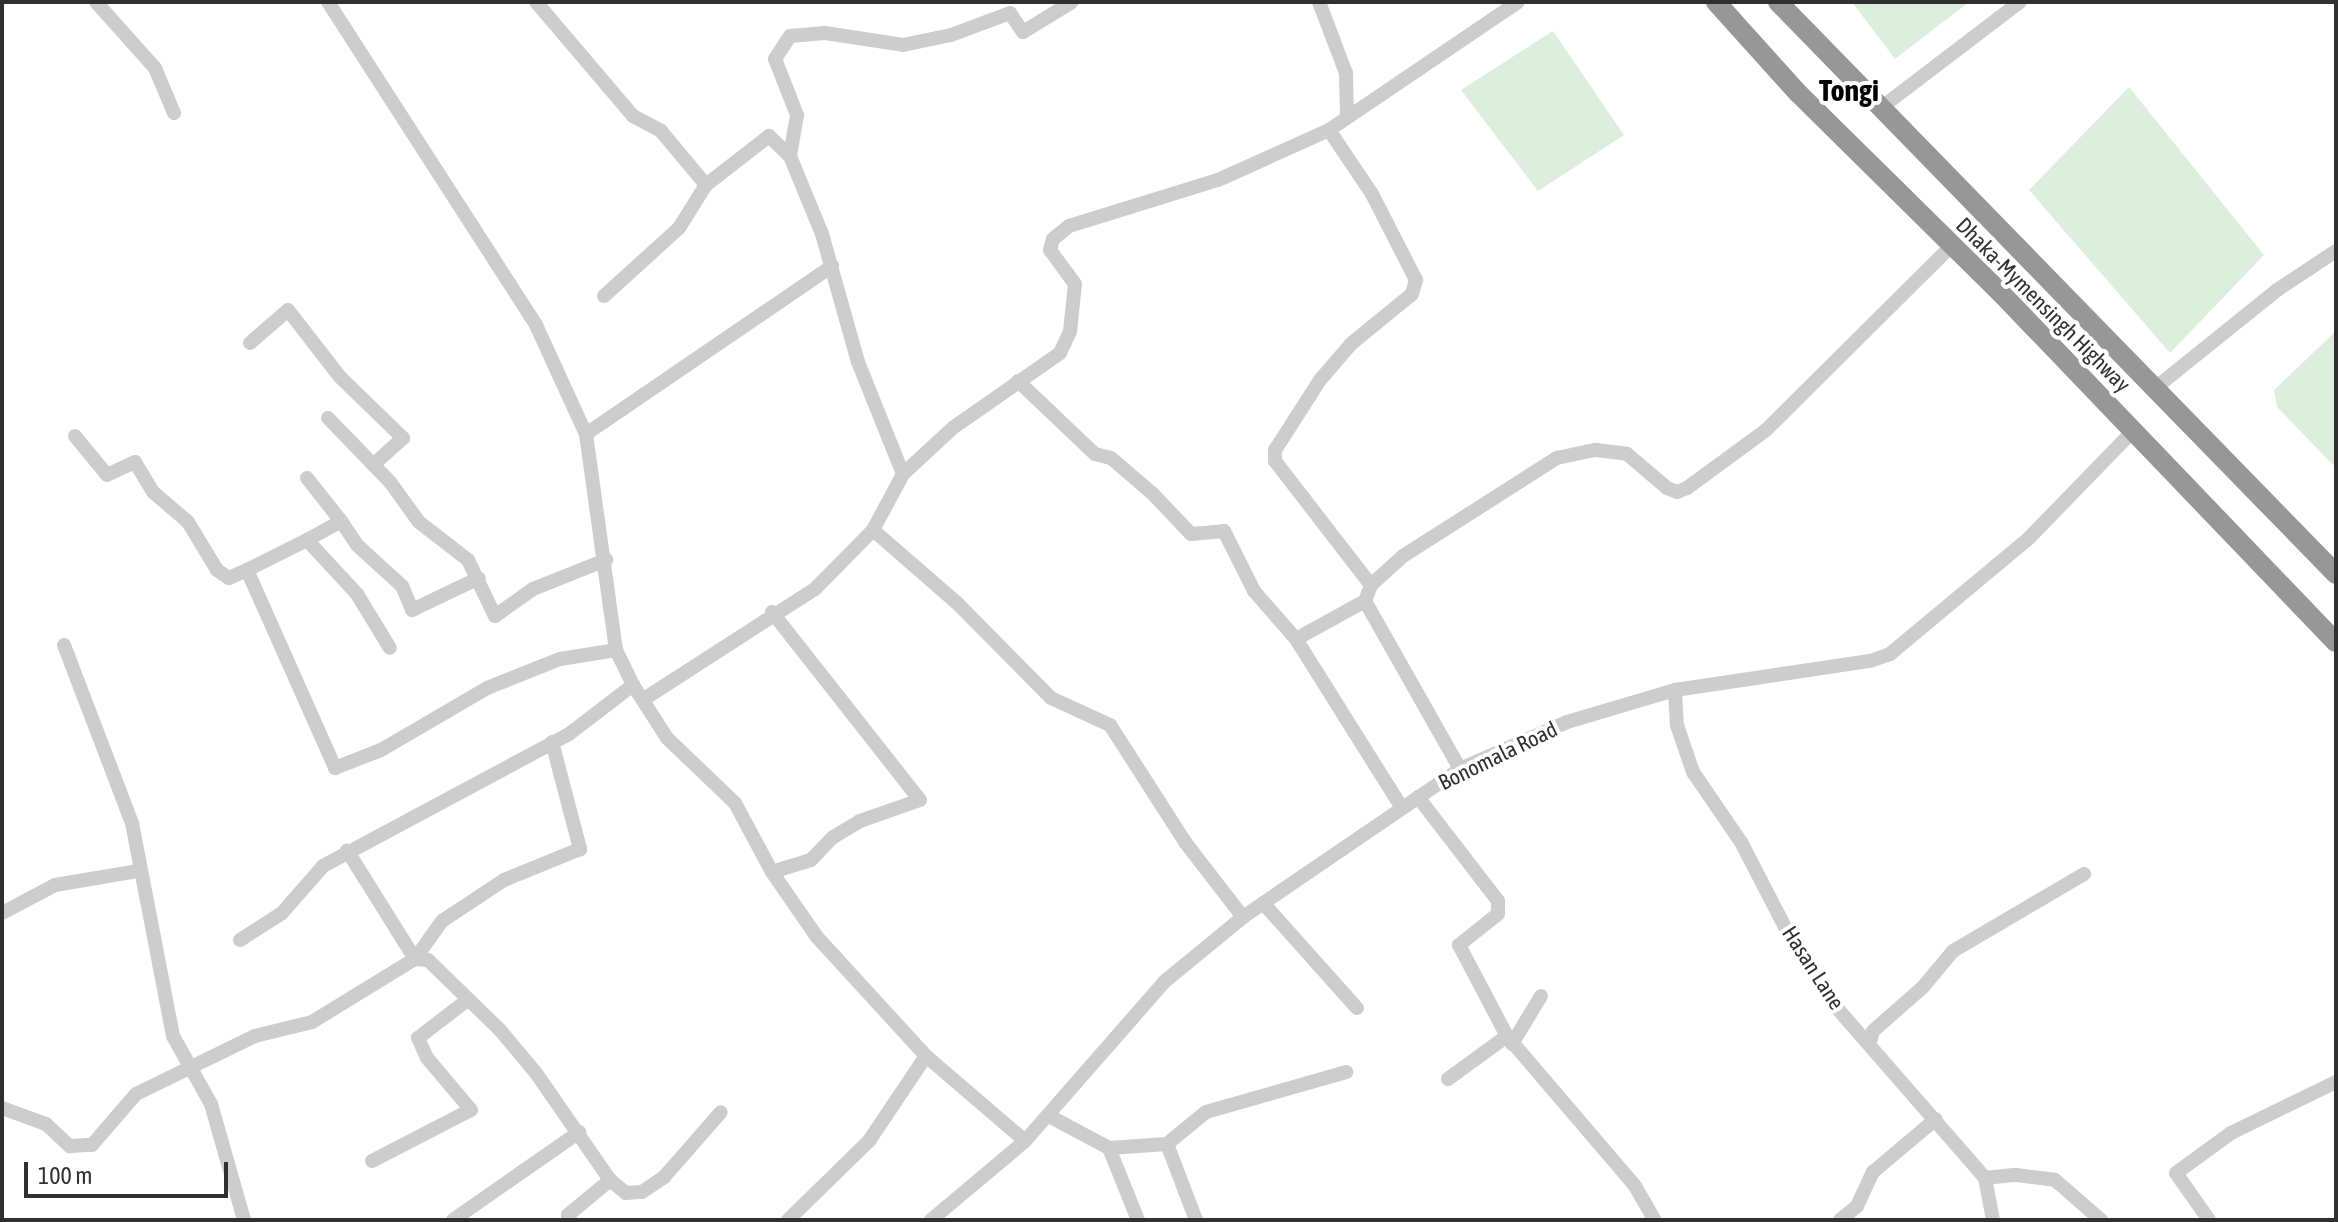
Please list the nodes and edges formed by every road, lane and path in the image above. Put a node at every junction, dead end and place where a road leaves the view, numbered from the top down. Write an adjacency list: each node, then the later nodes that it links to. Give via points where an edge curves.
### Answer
1 (96, 2): 11 (street, via 155,68)
2 (328, 2): 25 (street, via 536,325)
3 (536, 2): 15 (street, via 623,105 661,131)
4 (1072, 2): 14 (street, via 1023,32 1010,13 951,35 903,45 825,33 790,36 775,59 797,115)
5 (1319, 2): 12 (street, via 1346,73)
6 (1518, 2): 12 (street)
7 (1716, 2): 16 (highway, Dhaka-Mymensingh Highway, via 1798,93)
8 (1778, 2): 10 (highway, Dhaka-Mymensingh Highway)
9 (2020, 2): 10 (street)
10 (1882, 107): 22 (highway, Dhaka-Mymensingh Highway)
11 (174, 113)
12 (1347, 117): 13 (street)
13 (1329, 130): 21 (street, via 1218,180 1069,226 1053,239 1050,250 1075,284 1070,332 1060,353); 37 (street, via 1372,194 1416,280 1412,294 1351,344 1320,380 1275,450 1275,461)
14 (790, 156): 15 (street, via 769,136); 18 (street)
15 (706, 185): 19 (street, via 679,228)
16 (1951, 246): 24 (highway, Dhaka-Mymensingh Highway); 37 (street, via 1765,431 1687,488 1667,488 1627,454 1596,450 1557,458 1403,556)
17 (2336, 251): 22 (street, via 2277,290)
18 (832, 266): 25 (street); 28 (street, via 858,362)
19 (604, 296)
20 (250, 343): 27 (street, via 288,310 340,377 403,438)
21 (1018, 381): 28 (street, via 954,427); 40 (street, via 1095,454 1111,458 1153,494 1191,534 1224,531 1254,591)
22 (2154, 389): 35 (highway, Dhaka-Mymensingh Highway)
23 (328, 418): 27 (street)
24 (2133, 431): 41 (highway, Dhaka-Mymensingh Highway); 46 (street, Bonomala Road, via 2029,538 1890,654)
25 (586, 434): 33 (street)
26 (75, 436): 34 (street, via 107,475 135,462 139,476 188,522 217,570 229,578)
27 (373, 465): 36 (street, via 419,522 461,552)
28 (903, 474): 31 (street)
29 (307, 478): 30 (street)
30 (341, 521): 32 (street); 36 (street, via 357,545 402,586 412,610)
31 (873, 530): 39 (street, via 815,589); 58 (street, via 958,604 1051,698 1110,725 1185,842)
32 (307, 540): 34 (street); 43 (street, via 357,594)
33 (606, 560): 36 (street, via 533,589 497,617); 44 (street)
34 (247, 570): 44 (street, via 335,768 381,750 487,688 560,659)
35 (2336, 574)
36 (479, 578)
37 (1371, 585): 38 (street)
38 (1365, 601): 40 (street); 49 (street)
39 (772, 612): 47 (street); 54 (street, via 920,800 860,821 833,837 811,860)
40 (1296, 639): 51 (street)
41 (2336, 642)
42 (64, 645): 53 (street, via 122,790)
43 (390, 648)
44 (616, 650): 45 (street)
45 (633, 685): 47 (street); 48 (street)
46 (1675, 690): 49 (street, Bonomala Road, via 1567,722); 65 (street, Hasan Lane, via 1677,725 1693,772 1741,842 1797,950 1836,1007)
47 (644, 699): 54 (street, via 667,738 735,803)
48 (552, 742): 52 (street, via 475,789); 60 (street, via 580,849 504,880 451,914)
49 (1460, 769): 50 (street, Bonomala Road)
50 (1418, 797): 51 (street, Bonomala Road); 64 (street, via 1498,901 1498,914 1459,945)
51 (1402, 808): 56 (street, Bonomala Road)
52 (347, 850): 59 (street, via 323,866 282,913); 60 (street)
53 (139, 871): 57 (street, via 55,885); 67 (street, via 163,1003 173,1036)
54 (772, 872): 66 (street, via 817,937)
55 (2084, 874): 65 (street, via 1953,951 1923,987 1873,1031)
56 (1263, 903): 58 (street, Bonomala Road); 63 (street)
57 (2, 913)
58 (1243, 917): 73 (street, Bonomala Road, via 1164,982)
59 (240, 940)
60 (415, 959): 62 (street, via 428,960); 67 (street, via 312,1022 255,1036)
61 (1541, 996): 64 (street)
62 (466, 1001): 75 (street, via 500,1030); 79 (street, via 418,1038 427,1058 471,1110)
63 (1357, 1008)
64 (1510, 1040): 69 (street); 89 (street, via 1635,1186)
65 (1870, 1042): 74 (street, Hasan Lane)
66 (926, 1056): 76 (street); 85 (street, via 869,1141)
67 (193, 1067): 71 (street, via 136,1094 92,1145 70,1146 46,1124); 82 (street, via 219,1126)
68 (1346, 1072): 77 (street, via 1206,1112)
69 (1448, 1079)
70 (2336, 1082): 93 (street, via 2231,1133 2176,1173)
71 (2, 1108)
72 (721, 1112): 81 (street, via 664,1177 642,1192 626,1193)
73 (1049, 1116): 76 (street, Bonomala Road); 78 (street)
74 (1936, 1119): 80 (street, Hasan Lane); 90 (street, via 1873,1172 1857,1206)
75 (579, 1132): 81 (street); 83 (street)
76 (1025, 1141): 86 (street, Bonomala Road)
77 (1167, 1144): 78 (street); 88 (street)
78 (1109, 1148): 87 (street)
79 (372, 1161)
80 (1985, 1178): 91 (street, Hasan Lane); 92 (street, via 2055,1180)
81 (610, 1180): 84 (street, via 568,1215)
82 (244, 1220)
83 (453, 1220)
84 (570, 1220)
85 (788, 1220)
86 (931, 1220)
87 (1138, 1220)
88 (1196, 1220)
89 (1655, 1220)
90 (1840, 1220)
91 (1993, 1220)
92 (2101, 1220)
93 (2209, 1220)

